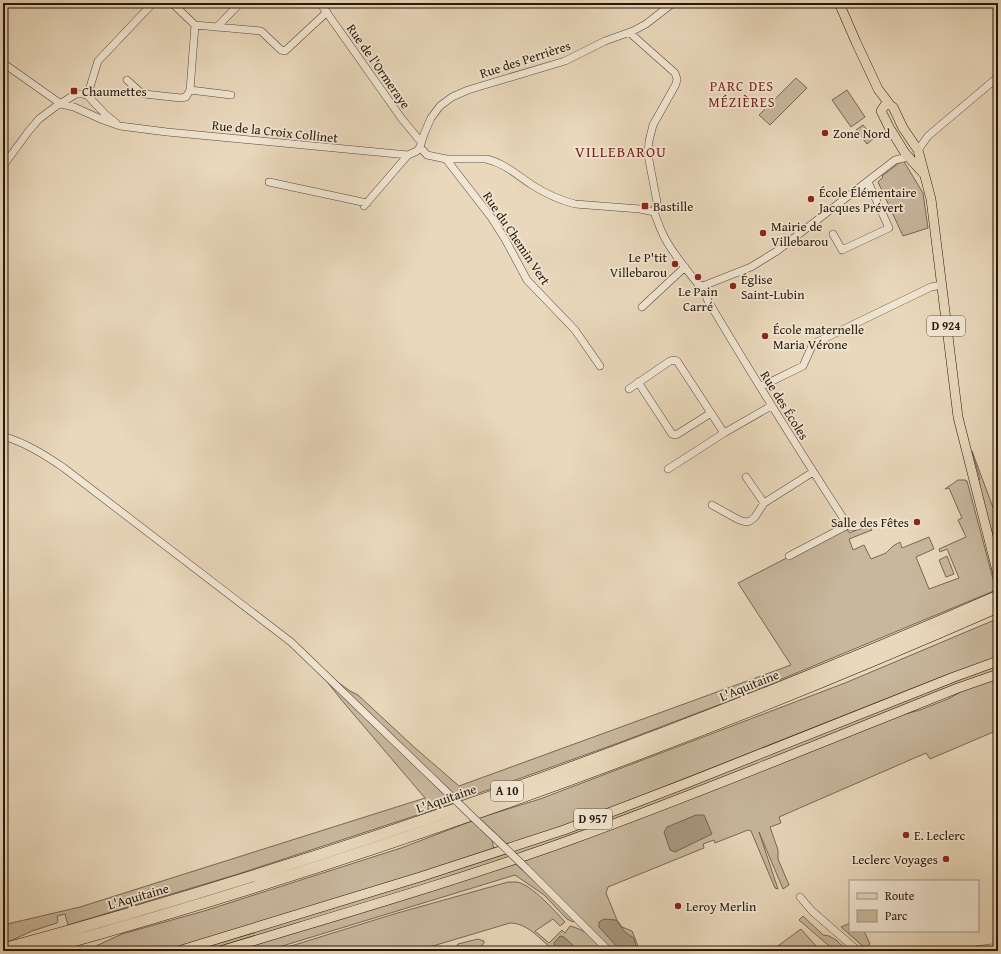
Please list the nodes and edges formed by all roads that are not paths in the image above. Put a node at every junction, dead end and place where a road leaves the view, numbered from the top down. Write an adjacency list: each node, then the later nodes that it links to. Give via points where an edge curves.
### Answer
1 (153, 3): 14 (street, via 98,61)
2 (172, 3): 8 (street)
3 (240, 3): 9 (street)
4 (320, 3): 7 (street, Rue de l'Ormeraye)
5 (673, 3): 10 (street, Rue des Perrières)
6 (839, 3): 15 (main road, D 924)
7 (327, 12): 9 (street, via 285,51 261,31); 30 (street, Rue de l'Ormeraye)
8 (195, 25): 9 (street); 16 (street)
9 (217, 27)
10 (630, 33): 30 (street, Rue des Perrières, via 605,41 554,65 452,97 440,106 431,118); 37 (street, via 675,72 677,79 653,125 649,141 648,155 657,199)
11 (3, 63): 22 (street)
12 (998, 77): 28 (street)
13 (127, 80): 16 (street, via 144,94 184,98)
14 (90, 86): 17 (street); 20 (street)
15 (878, 89): 23 (main road, D 924); 25 (main road, D 924)
16 (190, 90): 18 (street)
17 (83, 94): 19 (street); 20 (street)
18 (231, 95)
19 (74, 96): 22 (street); 24 (street)
20 (90, 97): 21 (street)
21 (95, 103): 26 (street, via 94,108); 27 (street)
22 (61, 104): 24 (street); 34 (street, via 34,125)
23 (890, 104): 25 (main road, via 884,105); 29 (main road, D 924)
24 (74, 107): 26 (street)
25 (882, 109): 31 (main road, D 924, via 884,118)
26 (88, 113): 27 (street, Rue de la Croix Collinet)
27 (120, 126): 32 (street, Rue de la Croix Collinet)
28 (928, 136): 29 (street); 31 (street)
29 (912, 141): 31 (main road, D 924)
30 (421, 145): 32 (street, via 417,152); 33 (street, via 427,155)
31 (911, 154): 36 (street, via 895,160); 40 (main road, D 924, via 923,173 933,210)
32 (408, 155): 35 (street, via 366,204)
33 (446, 159): 37 (street, via 492,161 533,186 575,204); 43 (street, Rue du Chemin Vert, via 491,217 527,280 575,330)
34 (3, 166)
35 (269, 182)
36 (868, 182): 38 (street, via 889,228 842,250); 41 (street, via 760,263)
37 (654, 212): 39 (street, via 662,232)
38 (833, 234)
39 (685, 267): 41 (street, via 698,284); 42 (street)
40 (941, 285): 45 (street, via 931,287 815,343 803,366); 59 (main road, D 924, via 959,425)
41 (703, 286): 45 (street, Rue des Écoles, via 707,299)
42 (642, 307)
43 (600, 366)
44 (638, 382): 46 (street); 48 (street, via 674,435); 48 (street, via 675,360)
45 (760, 387): 47 (street, Rue des Écoles)
46 (628, 389)
47 (771, 406): 49 (street); 52 (street, Rue des Écoles)
48 (710, 413): 49 (street)
49 (724, 433): 51 (street)
50 (3, 436): 70 (street, bridge, via 24,443 64,468 291,642)
51 (668, 469)
52 (813, 472): 54 (street); 56 (street, Rue des Écoles)
53 (746, 477): 54 (street)
54 (764, 503): 55 (street, via 753,520 746,522)
55 (712, 505)
56 (848, 525): 57 (street, via 853,528); 58 (street)
57 (858, 526)
58 (789, 556)
59 (998, 575)
60 (998, 596): 66 (highway, L'Aquitaine / A 10, via 740,704 484,799 248,878)
61 (998, 607): 67 (highway, L'Aquitaine / A 10, via 763,706 535,792 297,873)
62 (998, 661): 68 (main road, D 957, via 564,830)
63 (998, 674): 69 (main road, D 957, via 566,841 486,869)
64 (800, 898): 71 (street)
65 (998, 947): 72 (street)
66 (3, 949)
67 (37, 951)
68 (178, 951)
69 (220, 951)
70 (609, 951)
71 (858, 951)
72 (966, 951)

